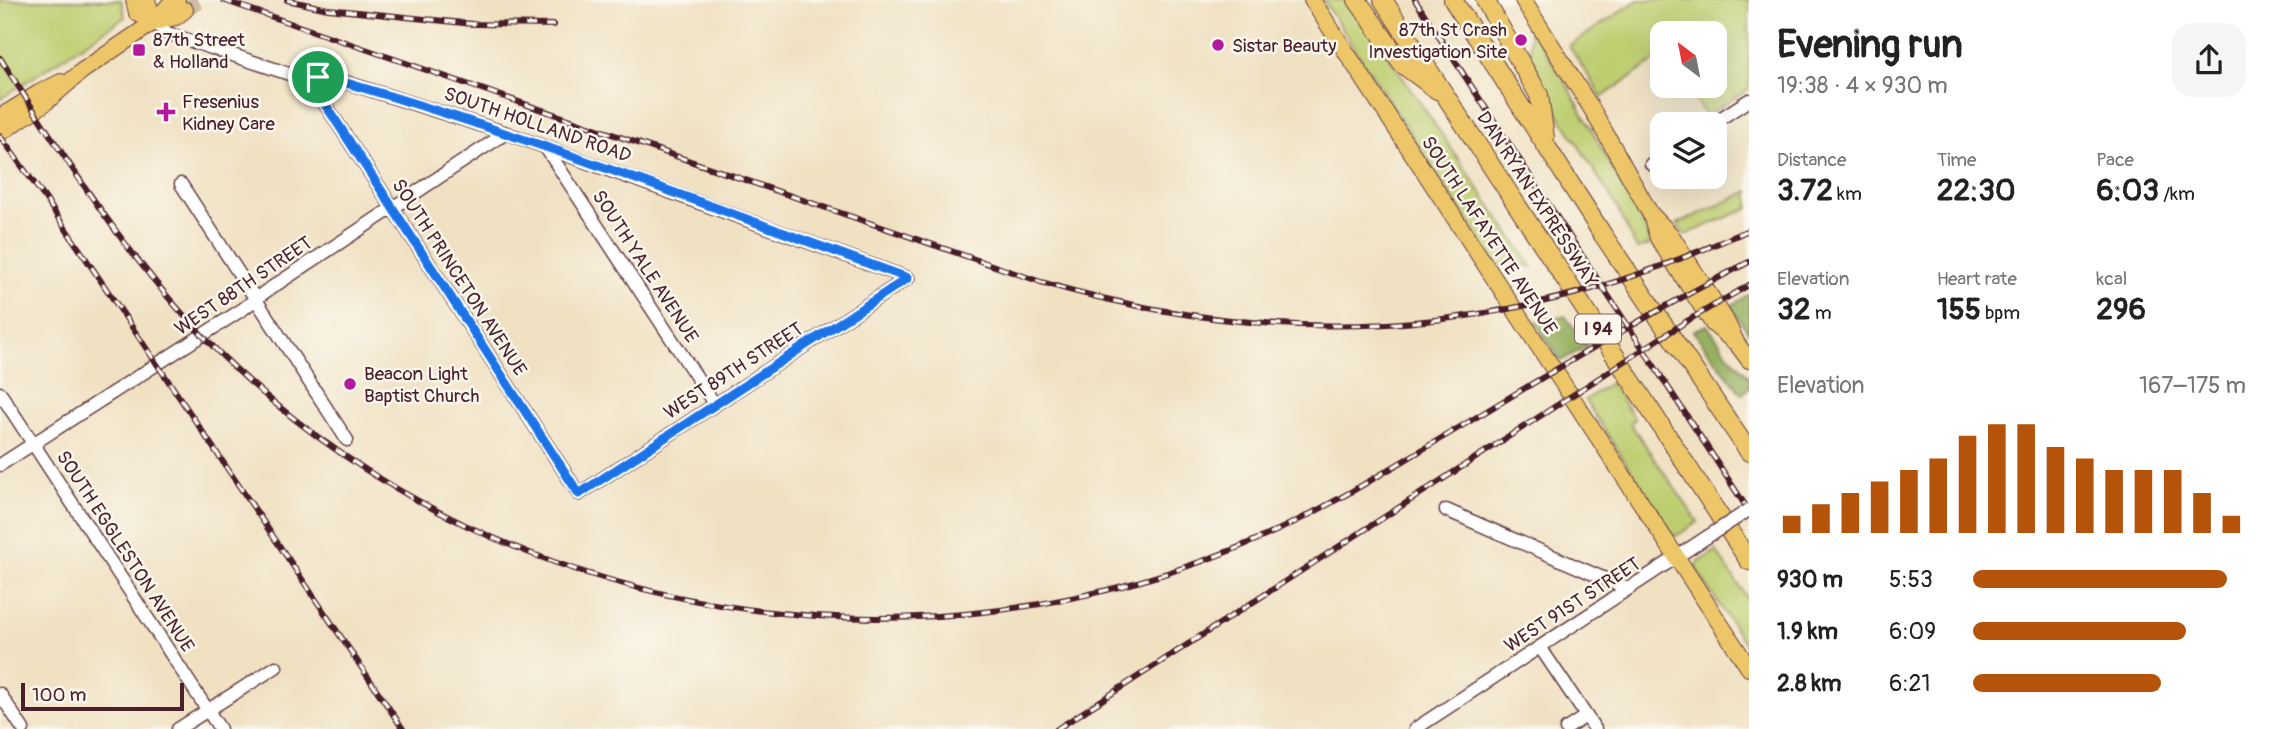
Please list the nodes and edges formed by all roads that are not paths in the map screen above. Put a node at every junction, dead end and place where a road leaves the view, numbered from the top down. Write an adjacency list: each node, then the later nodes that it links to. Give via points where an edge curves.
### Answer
1 (134, 0): 10 (main road, SOUTH HOLLAND ROAD, via 137,13)
2 (147, 0): 10 (main road)
3 (1312, 0): 35 (main road, SOUTH LAFAYETTE AVENUE)
4 (1357, 0): 13 (highway, via 1402,64)
5 (1383, 0): 13 (highway, DAN RYAN EXPRESSWAY / I 94)
6 (1453, 0): 19 (highway, DAN RYAN EXPRESSWAY)
7 (1485, 0): 19 (highway, via 1539,95)
8 (1522, 0): 25 (main road, via 1593,111 1650,212 1658,238 1713,324)
9 (181, 5): 10 (main road, via 169,5)
10 (154, 22): 11 (main road); 12 (street, SOUTH HOLLAND ROAD, via 167,33)
11 (82, 71): 16 (main road); 17 (main road, via 45,103)
12 (310, 81): 18 (street, SOUTH HOLLAND ROAD, via 329,78); 22 (street, SOUTH PRINCETON AVENUE)
13 (1446, 97): 36 (highway, DAN RYAN EXPRESSWAY / I 94)
14 (1749, 100): 15 (street)
15 (1727, 114)
16 (0, 117)
17 (0, 132)
18 (506, 133): 20 (street, SOUTH HOLLAND ROAD); 22 (street, WEST 88TH STREET)
19 (1546, 145): 30 (highway, DAN RYAN EXPRESSWAY)
20 (545, 148): 23 (street, SOUTH HOLLAND ROAD); 27 (street, SOUTH YALE AVENUE)
21 (181, 184): 24 (street)
22 (393, 209): 24 (street, WEST 88TH STREET); 32 (street, SOUTH PRINCETON AVENUE)
23 (908, 278): 27 (street, WEST 89TH STREET)
24 (256, 299): 28 (street); 29 (street, WEST 88TH STREET)
25 (1749, 360)
26 (0, 393): 29 (street, SOUTH EGGLESTON AVENUE)
27 (715, 405): 32 (street, WEST 89TH STREET)
28 (347, 440)
29 (33, 444): 31 (street, WEST 88TH STREET); 42 (street, SOUTH EGGLESTON AVENUE)
30 (1749, 452)
31 (0, 465)
32 (579, 494)
33 (1446, 510): 37 (street)
34 (1749, 510): 35 (street, WEST 91ST STREET, bridge)
35 (1678, 557): 37 (street, WEST 91ST STREET); 40 (main road, SOUTH LAFAYETTE AVENUE)
36 (1749, 561)
37 (1628, 590): 38 (street, WEST 91ST STREET)
38 (1540, 648): 43 (street); 47 (street, WEST 91ST STREET)
39 (276, 667): 42 (street)
40 (1749, 668)
41 (0, 694): 44 (street)
42 (208, 710): 45 (street); 46 (street, SOUTH EGGLESTON AVENUE)
43 (1586, 716): 48 (street); 49 (street)
44 (23, 729)
45 (178, 729)
46 (220, 729)
47 (1415, 729)
48 (1566, 729)
49 (1595, 729)

